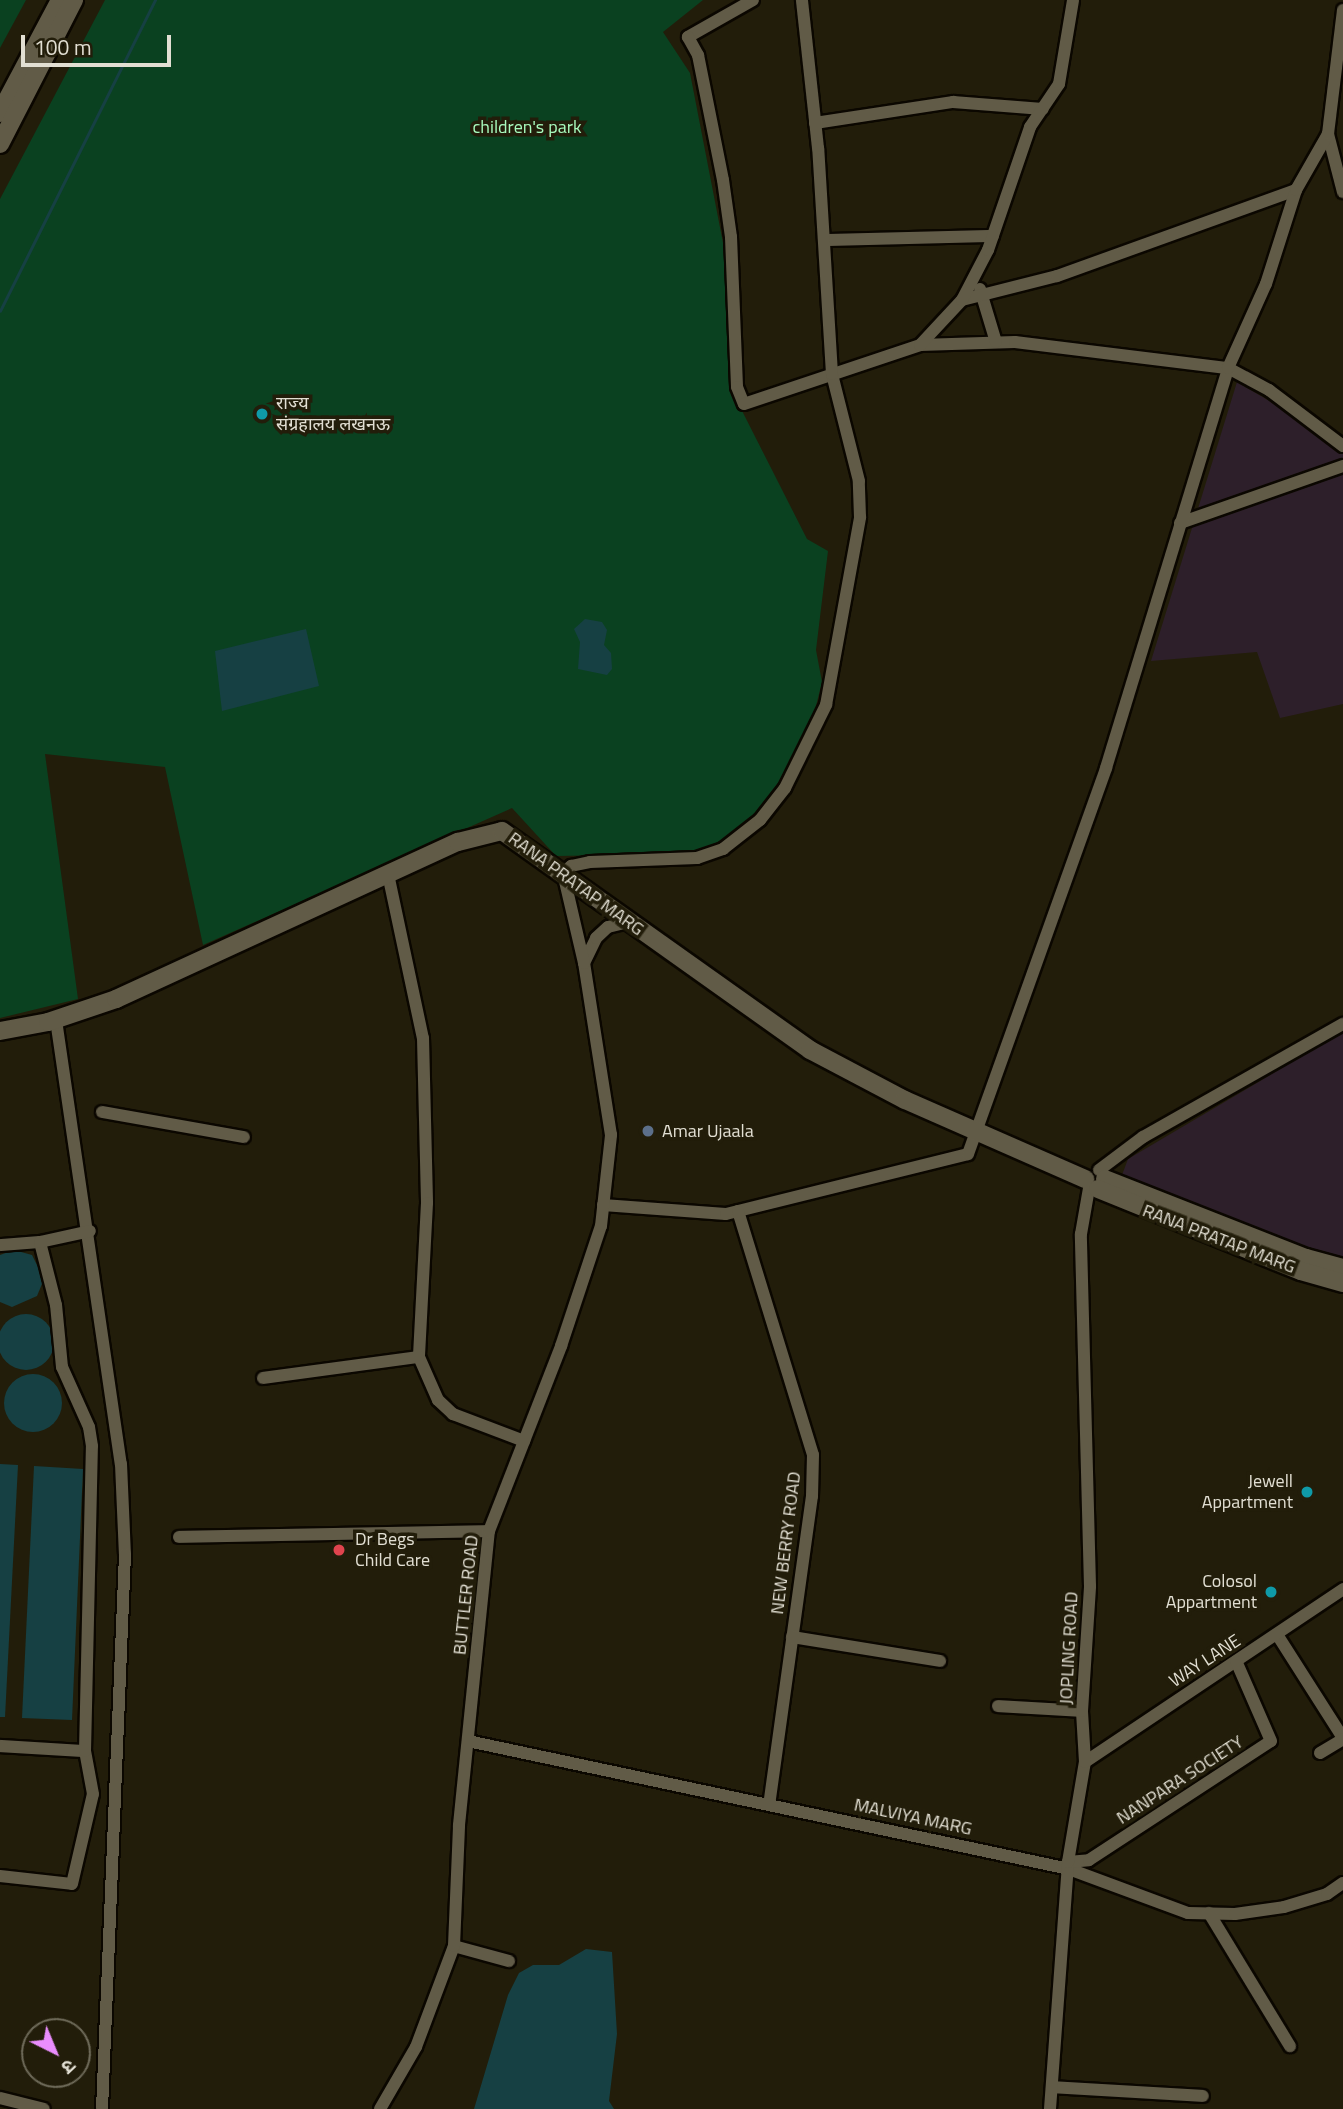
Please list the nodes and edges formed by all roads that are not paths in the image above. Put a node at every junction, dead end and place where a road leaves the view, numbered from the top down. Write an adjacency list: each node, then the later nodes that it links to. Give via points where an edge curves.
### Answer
1 (60, 0): 8 (street)
2 (74, 0): 11 (street)
3 (753, 0): 22 (street, via 688,37 698,55 725,192 737,387 744,404)
4 (802, 0): 9 (street)
5 (1073, 0): 7 (street, via 1059,84)
6 (1343, 10): 10 (street)
7 (1042, 108): 9 (street, via 953,102); 14 (street, via 1030,127)
8 (0, 113)
9 (815, 123): 15 (street)
10 (1328, 134): 12 (street); 13 (street)
11 (0, 144)
12 (1296, 190): 17 (street, via 1057,276); 21 (street, via 1266,284)
13 (1343, 192)
14 (993, 236): 15 (street); 16 (street)
15 (824, 240): 22 (street)
16 (977, 272): 17 (street); 18 (street)
17 (981, 295): 18 (street); 19 (street)
18 (962, 300): 20 (street)
19 (996, 342): 20 (street); 21 (street)
20 (920, 345): 22 (street)
21 (1228, 368): 23 (street, via 1269,390); 25 (street)
22 (832, 374): 26 (street, via 859,481 860,517 826,705 810,745 760,820 723,849 697,858 590,862)
23 (1343, 446)
24 (1343, 466): 25 (street)
25 (1180, 523): 34 (street, via 1106,768)
26 (563, 873): 27 (street, RANA PRATAP MARG, via 502,831 458,842); 28 (street, RANA PRATAP MARG); 29 (street, BUTTLER ROAD)
27 (388, 874): 30 (street, RANA PRATAP MARG, via 116,999); 44 (street, via 422,1038 427,1203)
28 (628, 922): 29 (street, via 608,927 596,938); 34 (street, RANA PRATAP MARG, via 810,1050)
29 (584, 963): 37 (street, BUTTLER ROAD, via 611,1135)
30 (57, 1020): 32 (street, RANA PRATAP MARG); 39 (street)
31 (1343, 1024): 36 (street, via 1143,1136)
32 (0, 1031)
33 (102, 1112): 35 (street)
34 (978, 1134): 36 (street, RANA PRATAP MARG); 38 (street, via 968,1154)
35 (244, 1137)
36 (1096, 1181): 42 (street, RANA PRATAP MARG); 43 (street, RANA PRATAP MARG, via 1301,1271); 55 (street, JOPLING ROAD, via 1081,1234 1090,1586)
37 (603, 1205): 38 (street, via 726,1214); 46 (street, BUTTLER ROAD, via 580,1292)
38 (738, 1211): 51 (street, NEW BERRY ROAD, via 813,1455 812,1496)
39 (90, 1231): 40 (street); 74 (street, via 121,1465 125,1553)
40 (40, 1242): 41 (street); 59 (street, via 56,1305 62,1367 89,1427 92,1446)
41 (0, 1245)
42 (1343, 1268)
43 (1343, 1283)
44 (419, 1357): 45 (street); 46 (street, via 438,1400 453,1414)
45 (264, 1378)
46 (524, 1441): 47 (street, BUTTLER ROAD)
47 (489, 1531): 48 (street); 57 (street, BUTTLER ROAD)
48 (178, 1537)
49 (1343, 1589): 50 (street, WAY LANE)
50 (1279, 1636): 53 (street, WAY LANE); 56 (street)
51 (792, 1637): 52 (street); 62 (street, NEW BERRY ROAD)
52 (940, 1661)
53 (1236, 1661): 61 (street, WAY LANE); 63 (street, NANPARA SOCIETY, via 1271,1741 1089,1860)
54 (998, 1706): 55 (street)
55 (1082, 1711): 61 (street, JOPLING ROAD)
56 (1343, 1738): 60 (street)
57 (468, 1741): 62 (street, MALVIYA MARG); 67 (street, BUTTLER ROAD)
58 (0, 1746): 59 (street)
59 (85, 1751): 64 (street, via 93,1794 72,1884)
60 (1320, 1753)
61 (1086, 1762): 63 (street, JOPLING ROAD)
62 (769, 1805): 63 (street, MALVIYA MARG)
63 (1068, 1866): 66 (street, MALVIYA MARG, via 1134,1896 1188,1913); 70 (street, JOPLING ROAD)
64 (0, 1876)
65 (1343, 1884): 66 (street, MALVIYA MARG, via 1327,1894 1284,1907)
66 (1209, 1913): 69 (street)
67 (454, 1946): 68 (street); 75 (street, BUTTLER ROAD, via 416,2047)
68 (509, 1961)
69 (1290, 2046)
70 (1052, 2087): 71 (street); 76 (street, JOPLING ROAD)
71 (1203, 2096)
72 (0, 2098): 73 (street)
73 (44, 2109)
74 (102, 2109)
75 (380, 2109)
76 (1050, 2109)

